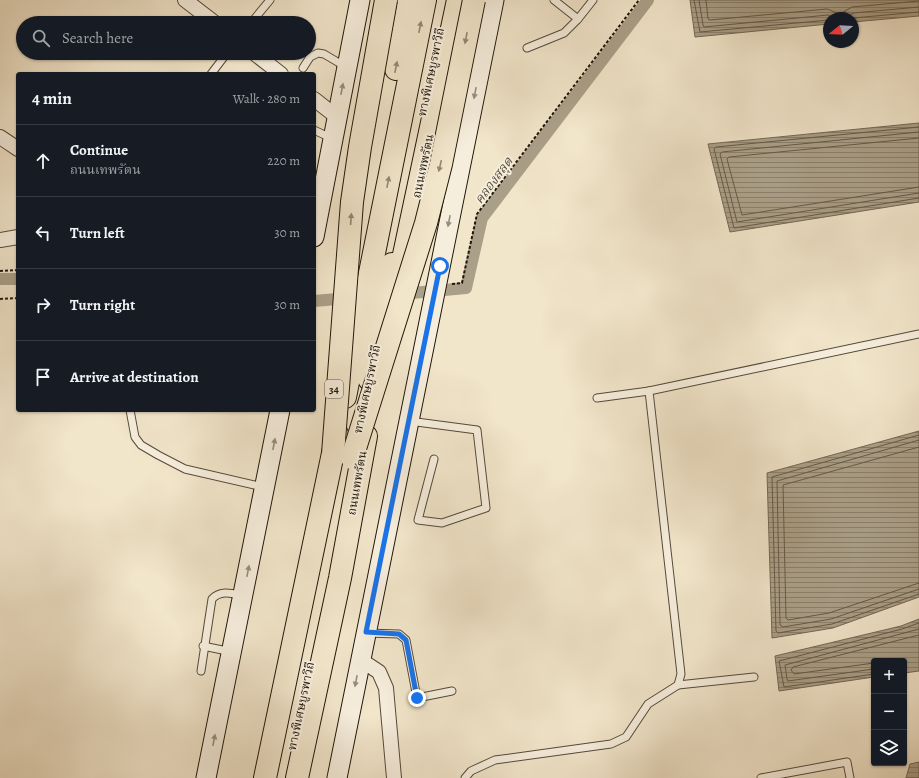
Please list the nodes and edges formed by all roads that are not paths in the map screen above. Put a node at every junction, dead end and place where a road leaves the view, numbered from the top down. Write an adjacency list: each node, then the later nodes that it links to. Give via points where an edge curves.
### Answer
1 (185, 0): 13 (street)
2 (270, 0): 14 (lane)
3 (360, 0): 21 (main road)
4 (386, 0): 41 (highway, one-way to 4, bridge, via 352,202)
5 (409, 0): 54 (highway, 34, one-way to 5, via 322,451)
6 (425, 0): 41 (highway, ทางพิเศษบูรพาวิถี, one-way to 6, bridge)
7 (446, 0): 41 (highway, ทางพิเศษบูรพาวิถี, bridge)
8 (458, 0): 57 (highway, ถนนเทพรัตน, via 362,453 340,578)
9 (474, 0): 41 (highway, one-way to 41, bridge, via 441,164 426,223)
10 (494, 0): 40 (main road, one-way to 40)
11 (554, 0): 15 (lane)
12 (593, 0): 15 (lane)
13 (206, 16)
14 (257, 16)
15 (578, 19): 16 (lane, via 564,33)
16 (527, 48)
17 (316, 54): 21 (lane, via 324,54)
18 (222, 60): 23 (lane)
19 (263, 60): 24 (street)
20 (308, 60): 22 (lane)
21 (346, 67): 26 (main road, one-way to 21)
22 (303, 68)
23 (213, 72)
24 (278, 72)
25 (316, 100): 26 (street)
26 (337, 116): 29 (main road)
27 (316, 131): 29 (lane)
28 (0, 136): 30 (street)
29 (334, 139): 31 (main road)
30 (16, 148)
31 (318, 196): 32 (main road)
32 (316, 216)
33 (16, 237): 34 (street)
34 (0, 240)
35 (919, 334): 36 (lane)
36 (649, 391): 37 (lane); 51 (lane, via 681,674)
37 (597, 398)
38 (130, 412): 43 (lane, via 135,437 158,455 185,469)
39 (280, 412): 43 (main road, one-way to 39)
40 (409, 421): 42 (lane, via 478,430 486,508 442,523 418,520); 45 (main road)
41 (343, 456): 55 (highway, ทางพิเศษบูรพาวิถี); 56 (highway, ทางพิเศษบูรพาวิถี)
42 (434, 459)
43 (265, 488): 44 (main road, one-way to 43)
44 (244, 595): 46 (lane, via 223,592 212,599); 47 (main road)
45 (366, 632): 48 (main road); 52 (lane, via 399,634 406,640 417,698)
46 (204, 646): 47 (lane); 49 (lane)
47 (232, 652): 53 (main road, one-way to 47)
48 (361, 660): 58 (main road, one-way to 58); 59 (street, via 379,672 386,688)
49 (201, 671)
50 (754, 677): 51 (lane)
51 (678, 685): 60 (lane, via 648,704 626,737 611,744 495,760 471,771)
52 (452, 691)
53 (206, 778)
54 (254, 778)
55 (265, 778)
56 (286, 778)
57 (297, 778)
58 (337, 778)
59 (394, 778)
60 (465, 778)
61 (761, 778): 62 (lane, via 846,762)
62 (850, 778)

